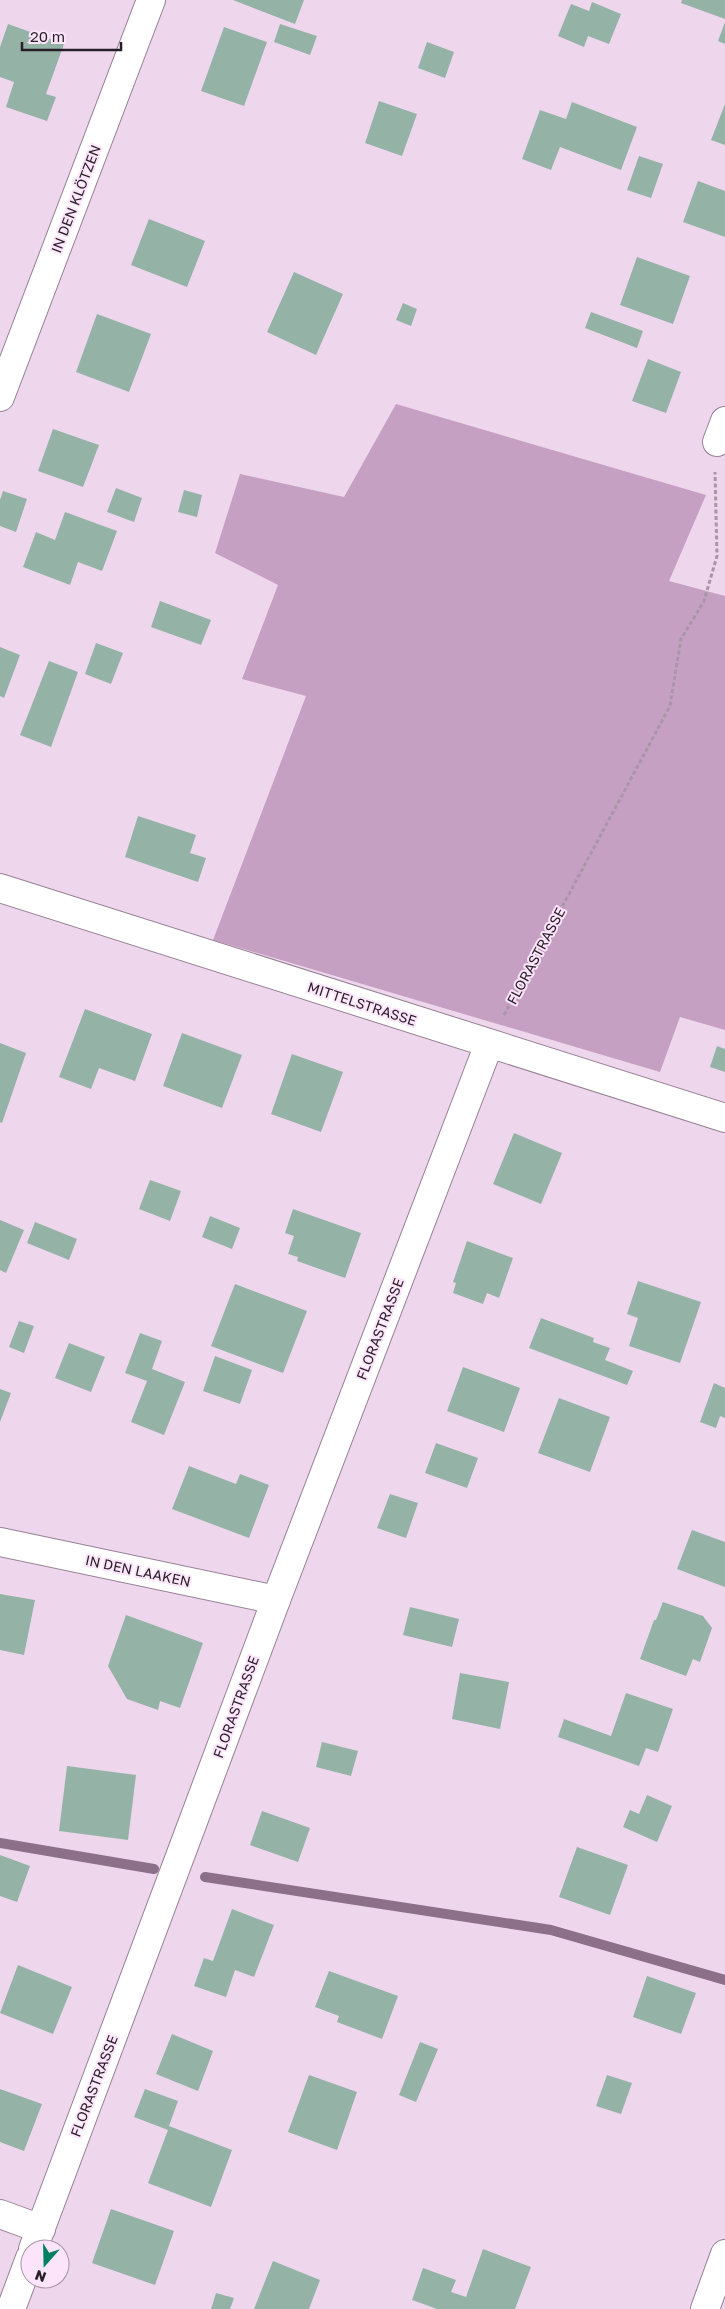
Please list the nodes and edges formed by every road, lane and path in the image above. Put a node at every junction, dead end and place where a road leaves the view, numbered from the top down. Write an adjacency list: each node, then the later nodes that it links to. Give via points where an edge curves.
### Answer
1 (151, 0): 2 (street, IN DEN KLÖTZEN)
2 (0, 397)
3 (721, 432): 5 (path, FLORASTRASSE, via 715,488 717,556 704,601 682,639 670,706)
4 (0, 888): 5 (street, MITTELSTRASSE)
5 (489, 1044): 6 (street, MITTELSTRASSE); 8 (street, FLORASTRASSE)
6 (725, 1118)
7 (0, 1542): 8 (street, IN DEN LAAKEN)
8 (276, 1600): 10 (street, FLORASTRASSE)
9 (0, 2214): 10 (street)
10 (37, 2239)
11 (725, 2254): 14 (street)
12 (20, 2285): 13 (street)
13 (11, 2309)
14 (705, 2309)

